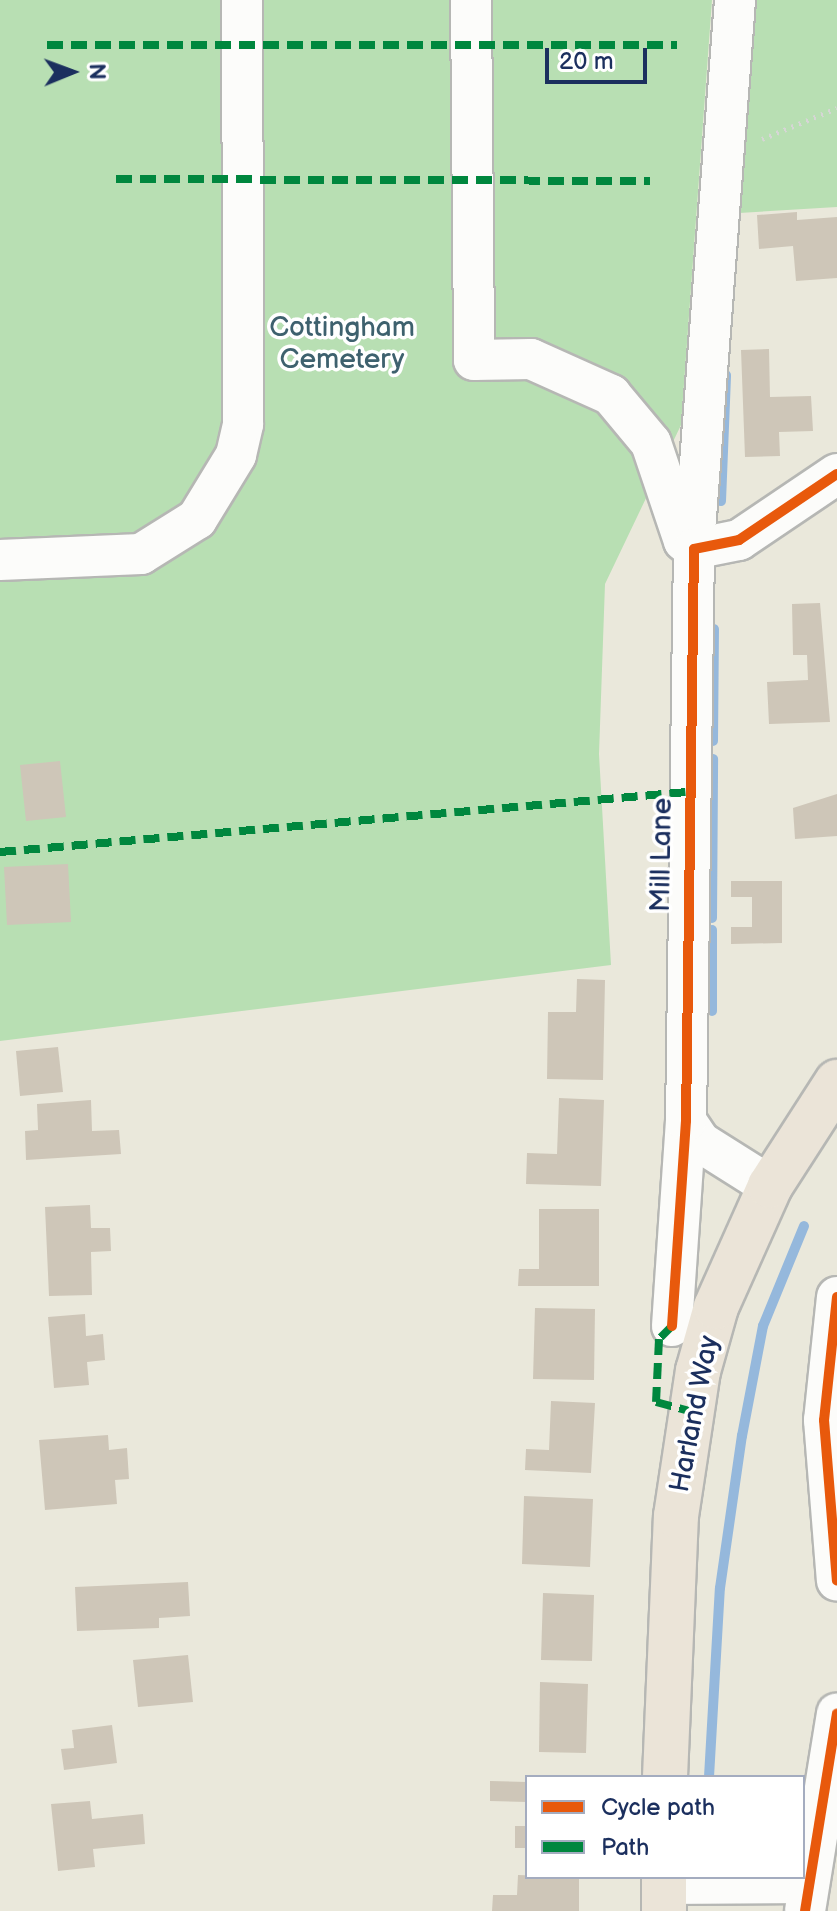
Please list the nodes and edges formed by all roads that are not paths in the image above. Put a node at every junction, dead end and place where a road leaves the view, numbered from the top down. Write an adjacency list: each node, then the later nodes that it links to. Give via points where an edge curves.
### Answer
1 (242, 0): 6 (street, via 243,424 236,455 197,519 141,554)
2 (471, 0): 5 (street, via 474,360 531,359 611,395 651,443 684,541)
3 (735, 0): 5 (street, Mill Lane)
4 (837, 474): 5 (street, via 739,540)
5 (694, 549): 8 (street, Mill Lane)
6 (0, 560)
7 (837, 1082): 9 (main road, Harland Way)
8 (686, 1121): 9 (street, via 700,1142); 11 (street, Mill Lane)
9 (770, 1186): 14 (main road, Harland Way, via 716,1307 686,1435)
10 (837, 1297): 12 (street, via 824,1420)
11 (672, 1326)
12 (837, 1580)
13 (837, 1714): 16 (street)
14 (665, 1775)
15 (664, 1891): 16 (street)
16 (807, 1897)

